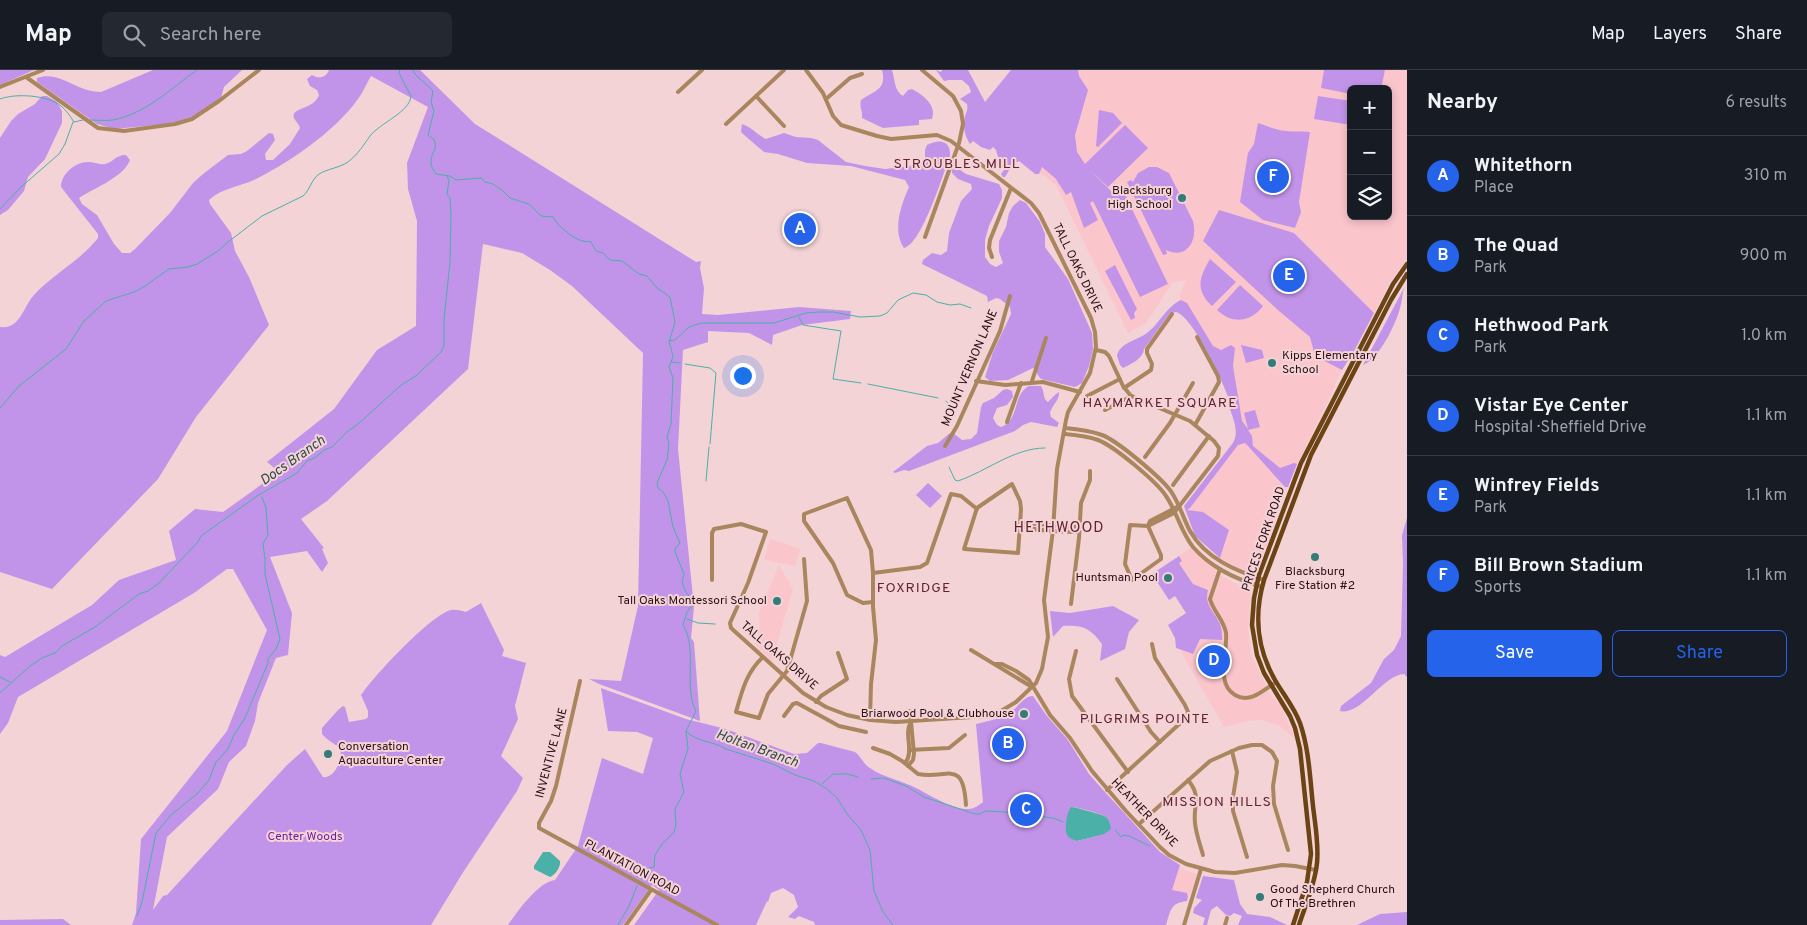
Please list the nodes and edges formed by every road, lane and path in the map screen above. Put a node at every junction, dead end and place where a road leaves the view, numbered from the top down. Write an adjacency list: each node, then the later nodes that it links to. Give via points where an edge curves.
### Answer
1 (43, 70): 8 (street)
2 (259, 70): 8 (street, via 219,102 192,118 124,132 98,128)
3 (702, 70): 10 (street)
4 (784, 70): 11 (street)
5 (806, 70): 12 (street, TALL OAKS DRIVE)
6 (922, 70): 15 (street, via 950,93 960,106 963,124)
7 (862, 74): 12 (street, via 850,78)
8 (26, 78): 9 (street)
9 (0, 88)
10 (678, 92)
11 (756, 96): 13 (street); 14 (street)
12 (826, 99): 15 (street, TALL OAKS DRIVE, via 834,119 846,127 891,139 937,135)
13 (726, 124)
14 (784, 126)
15 (958, 147): 16 (street, TALL OAKS DRIVE); 17 (street)
16 (1011, 188): 18 (street, via 990,240); 25 (street, TALL OAKS DRIVE, via 1039,214 1091,318)
17 (925, 237)
18 (992, 257)
19 (1407, 264): 57 (main road, PRICES FORK ROAD, via 1393,284 1305,454)
20 (1407, 274): 59 (main road, PRICES FORK ROAD, via 1311,455)
21 (1010, 296): 27 (street, MOUNT VERNON LANE, via 1000,331)
22 (1172, 314): 31 (street, via 1147,349 1152,369)
23 (1197, 337): 38 (street, via 1219,382)
24 (1046, 338): 28 (street)
25 (1096, 350): 26 (street, via 1109,356); 32 (street, TALL OAKS DRIVE, via 1090,373)
26 (1120, 379): 31 (street); 33 (street)
27 (976, 381): 29 (street, via 1005,385); 42 (street, MOUNT VERNON LANE)
28 (1032, 382): 29 (street); 32 (street, via 1050,383)
29 (1020, 383): 37 (street)
30 (1194, 383): 36 (street)
31 (1124, 388): 34 (street)
32 (1080, 392): 39 (street, TALL OAKS DRIVE, via 1068,412)
33 (1087, 396)
34 (1132, 396): 35 (street); 36 (street)
35 (1105, 410)
36 (1175, 415): 38 (street); 43 (street)
37 (1007, 422)
38 (1196, 425): 41 (street)
39 (1065, 428): 40 (street, TALL OAKS DRIVE); 46 (street, via 1101,434 1118,444 1161,480)
40 (1064, 434): 48 (street, via 1096,440 1110,447 1161,490); 51 (street, TALL OAKS DRIVE)
41 (1209, 436): 45 (street); 46 (street, via 1218,445 1219,454)
42 (945, 446)
43 (1145, 457)
44 (1090, 471): 52 (street, via 1090,480 1080,503)
45 (1173, 485)
46 (1179, 506): 48 (street); 54 (street, via 1193,536)
47 (977, 509): 49 (street, via 1012,484 1021,503); 49 (street, via 964,550 1018,553); 56 (street, via 961,496 951,494 927,563 920,567)
48 (1174, 511): 50 (street, via 1152,519); 55 (street, via 1193,546)
49 (1020, 525): 51 (street, via 1025,528)
50 (1148, 526): 50 (street, via 1130,525 1125,564 1132,580 1161,559)
51 (1053, 527): 52 (street, via 1076,532); 74 (street, TALL OAKS DRIVE, via 1044,600 1048,637 1040,675)
52 (1079, 529): 63 (street)
53 (804, 559): 69 (street, via 806,602)
54 (1222, 563): 55 (street); 57 (street)
55 (1220, 569): 60 (street); 73 (street, via 1210,599 1226,631 1226,685 1236,696 1246,698 1254,697)
56 (873, 573): 62 (street); 62 (street, via 871,547 847,498 804,514 804,521 833,563 848,595 863,603)
57 (1258, 578): 59 (street); 60 (main road, PRICES FORK ROAD)
58 (712, 580): 68 (street, TALL OAKS DRIVE, via 714,529 741,524 766,532 730,623 733,630)
59 (1264, 580): 61 (main road, PRICES FORK ROAD)
60 (1256, 585): 61 (street); 73 (main road, PRICES FORK ROAD, via 1252,608 1253,635 1261,664)
61 (1262, 587): 72 (main road, PRICES FORK ROAD, via 1258,615 1260,638)
62 (873, 602): 79 (street, via 876,640)
63 (1071, 604)
64 (1152, 644): 84 (street, via 1155,658 1188,712 1186,718)
65 (971, 650): 74 (street, HEATHER DRIVE)
66 (1076, 651): 89 (street, via 1069,679 1072,696)
67 (838, 653): 75 (street, via 847,679)
68 (763, 658): 69 (street, TALL OAKS DRIVE); 69 (street, via 745,681 736,712 759,718 768,694)
69 (784, 676): 75 (street, TALL OAKS DRIVE)
70 (1117, 680): 84 (street)
71 (580, 681): 94 (street, INVENTIVE LANE, via 556,786)
72 (1276, 682): 73 (street); 100 (main road, PRICES FORK ROAD, via 1294,710 1306,744 1317,843)
73 (1272, 685): 99 (main road, PRICES FORK ROAD, via 1290,716 1300,746 1312,846)
74 (1032, 687): 80 (street, TALL OAKS DRIVE, via 1009,707 995,714); 91 (street, HEATHER DRIVE)
75 (816, 702): 77 (street, TALL OAKS DRIVE)
76 (910, 711): 80 (street)
77 (838, 712): 79 (street, TALL OAKS DRIVE); 81 (street)
78 (784, 716): 81 (street, via 797,703)
79 (870, 720): 80 (street, TALL OAKS DRIVE)
80 (911, 722): 86 (street, via 908,726)
81 (834, 723): 82 (street)
82 (866, 732)
83 (965, 735): 86 (street, via 950,748)
84 (1160, 742): 89 (street)
85 (872, 748): 88 (street, via 890,754)
86 (912, 750): 88 (street)
87 (1232, 750): 90 (street); 95 (street, via 1258,745 1266,746 1274,754 1277,765 1274,804); 97 (street, via 1237,772 1233,811)
88 (906, 765): 92 (street, via 921,775 955,775 964,784)
89 (1128, 772): 91 (street)
90 (1188, 780): 93 (street); 96 (street, via 1197,796 1195,825)
91 (1108, 790): 93 (street, HEATHER DRIVE)
92 (966, 805)
93 (1139, 824): 98 (street, HEATHER DRIVE, via 1167,853)
94 (538, 827): 101 (street, PLANTATION ROAD)
95 (1288, 850)
96 (1203, 854)
97 (1247, 857)
98 (1200, 869): 99 (street, HEATHER DRIVE, via 1226,873 1278,866); 105 (street)
99 (1310, 869): 100 (street, HEATHER DRIVE); 107 (main road, PRICES FORK ROAD)
100 (1316, 870): 108 (main road, PRICES FORK ROAD)
101 (651, 890): 103 (street); 104 (street, PLANTATION ROAD)
102 (1227, 918): 106 (street)
103 (626, 925)
104 (717, 925)
105 (1184, 925)
106 (1225, 925)
107 (1293, 925)
108 (1299, 925)

